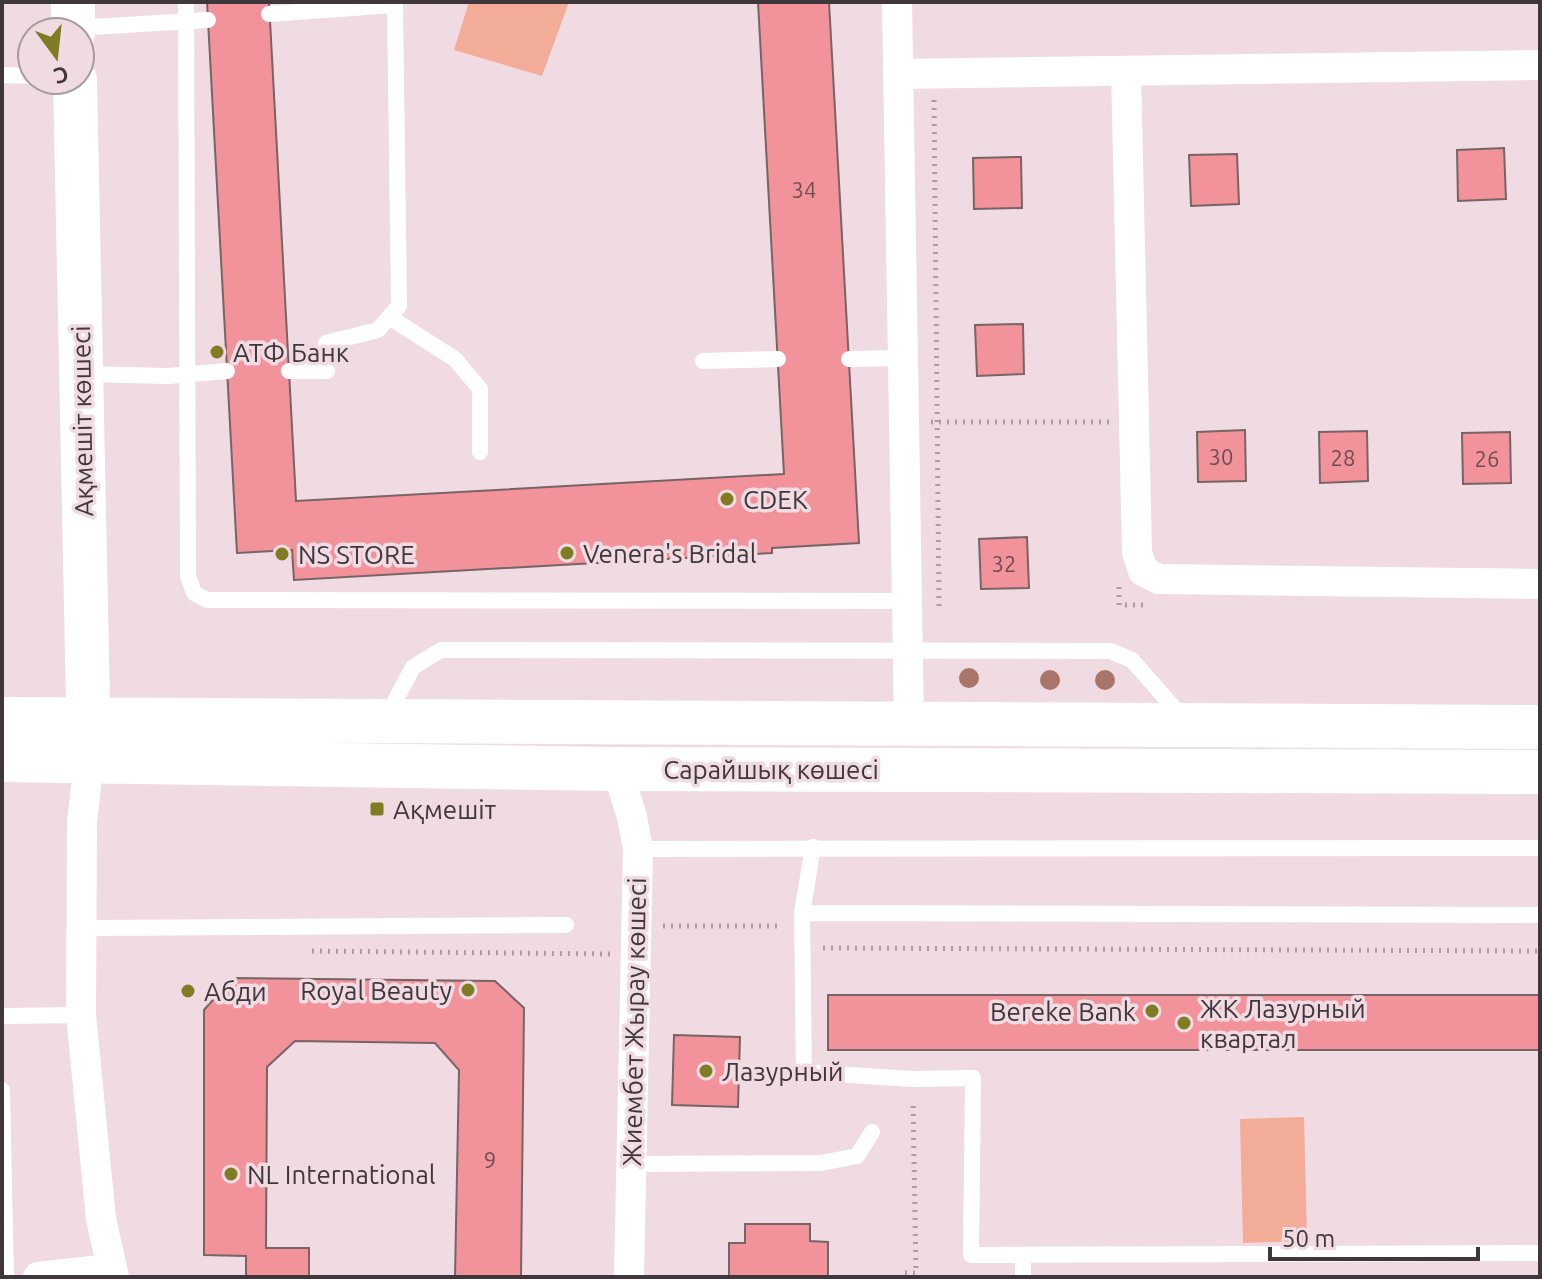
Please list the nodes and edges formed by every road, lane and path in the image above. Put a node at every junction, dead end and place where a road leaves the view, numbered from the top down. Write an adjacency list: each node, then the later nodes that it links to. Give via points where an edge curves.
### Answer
1 (186, 2): 7 (lane)
2 (897, 2): 10 (street)
3 (395, 4): 4 (lane); 13 (lane, via 399,306)
4 (269, 14)
5 (208, 20): 7 (lane)
6 (96, 21): 7 (lane)
7 (186, 21): 23 (lane)
8 (1540, 65): 9 (street)
9 (1126, 71): 11 (street); 29 (street, via 1137,552 1143,571 1159,579)
10 (898, 74): 11 (street); 15 (street)
11 (934, 74): 25 (path)
12 (75, 96): 22 (main road, Ақмешіт көшесі)
13 (389, 317): 14 (lane, via 378,330); 27 (lane, via 455,359 480,389)
14 (326, 343)
15 (903, 358): 17 (lane); 24 (street)
16 (778, 359): 18 (lane)
17 (849, 359)
18 (703, 361)
19 (227, 371): 23 (lane)
20 (289, 371): 21 (lane)
21 (327, 371)
22 (81, 373): 23 (lane); 39 (main road, Ақмешіт көшесі)
23 (189, 375): 30 (lane, via 188,576 194,593 207,600)
24 (904, 422): 25 (path); 30 (street)
25 (937, 422): 26 (path, via 1113,422); 32 (path)
26 (1115, 430)
27 (480, 452)
28 (1119, 575): 31 (path, via 1119,605)
29 (1540, 584)
30 (907, 601): 33 (street)
31 (1151, 605)
32 (939, 611)
33 (908, 653): 35 (lane, via 441,650 413,667); 36 (street); 37 (lane, via 1110,651 1132,660)
34 (2, 719): 39 (main road, Сарайшық көшесі)
35 (385, 722): 36 (main road, Сарайшық көшесі); 39 (main road, Сарайшық көшесі)
36 (909, 723): 37 (main road, Сарайшық көшесі)
37 (1189, 724): 38 (main road, Сарайшық көшесі)
38 (1540, 727)
39 (89, 741): 41 (main road, Сарайшық көшесі); 42 (main road, Сарайшық көшесі); 52 (street)
40 (1540, 757): 43 (main road, via 1470,757)
41 (2, 760)
42 (617, 769): 43 (main road, Сарайшық көшесі); 47 (street, Жиембет Жырау көшесі)
43 (1419, 772): 44 (main road, Сарайшық көшесі)
44 (1540, 772)
45 (813, 847): 46 (lane); 47 (lane); 49 (lane)
46 (1540, 848)
47 (638, 849): 56 (street, Жиембет Жырау көшесі)
48 (1540, 915): 49 (lane)
49 (802, 920): 51 (path); 53 (lane)
50 (566, 925): 52 (lane)
51 (660, 926)
52 (82, 928): 57 (street)
53 (802, 948): 55 (path); 59 (lane, via 804,1072)
54 (299, 951): 56 (path)
55 (1540, 951)
56 (635, 953): 62 (street, Жиембет Жырау көшесі)
57 (81, 1015): 58 (lane); 65 (street)
58 (2, 1016)
59 (912, 1079): 64 (lane, via 973,1078 971,1255); 69 (path, via 916,1273)
60 (2, 1090): 66 (lane)
61 (872, 1132): 62 (lane, via 857,1156 821,1163)
62 (631, 1164): 68 (street, Жиембет Жырау көшесі)
63 (1540, 1253): 64 (lane)
64 (1023, 1255): 70 (lane)
65 (111, 1273): 67 (street)
66 (6, 1277)
67 (38, 1277)
68 (629, 1277)
69 (901, 1277)
70 (1023, 1277)

